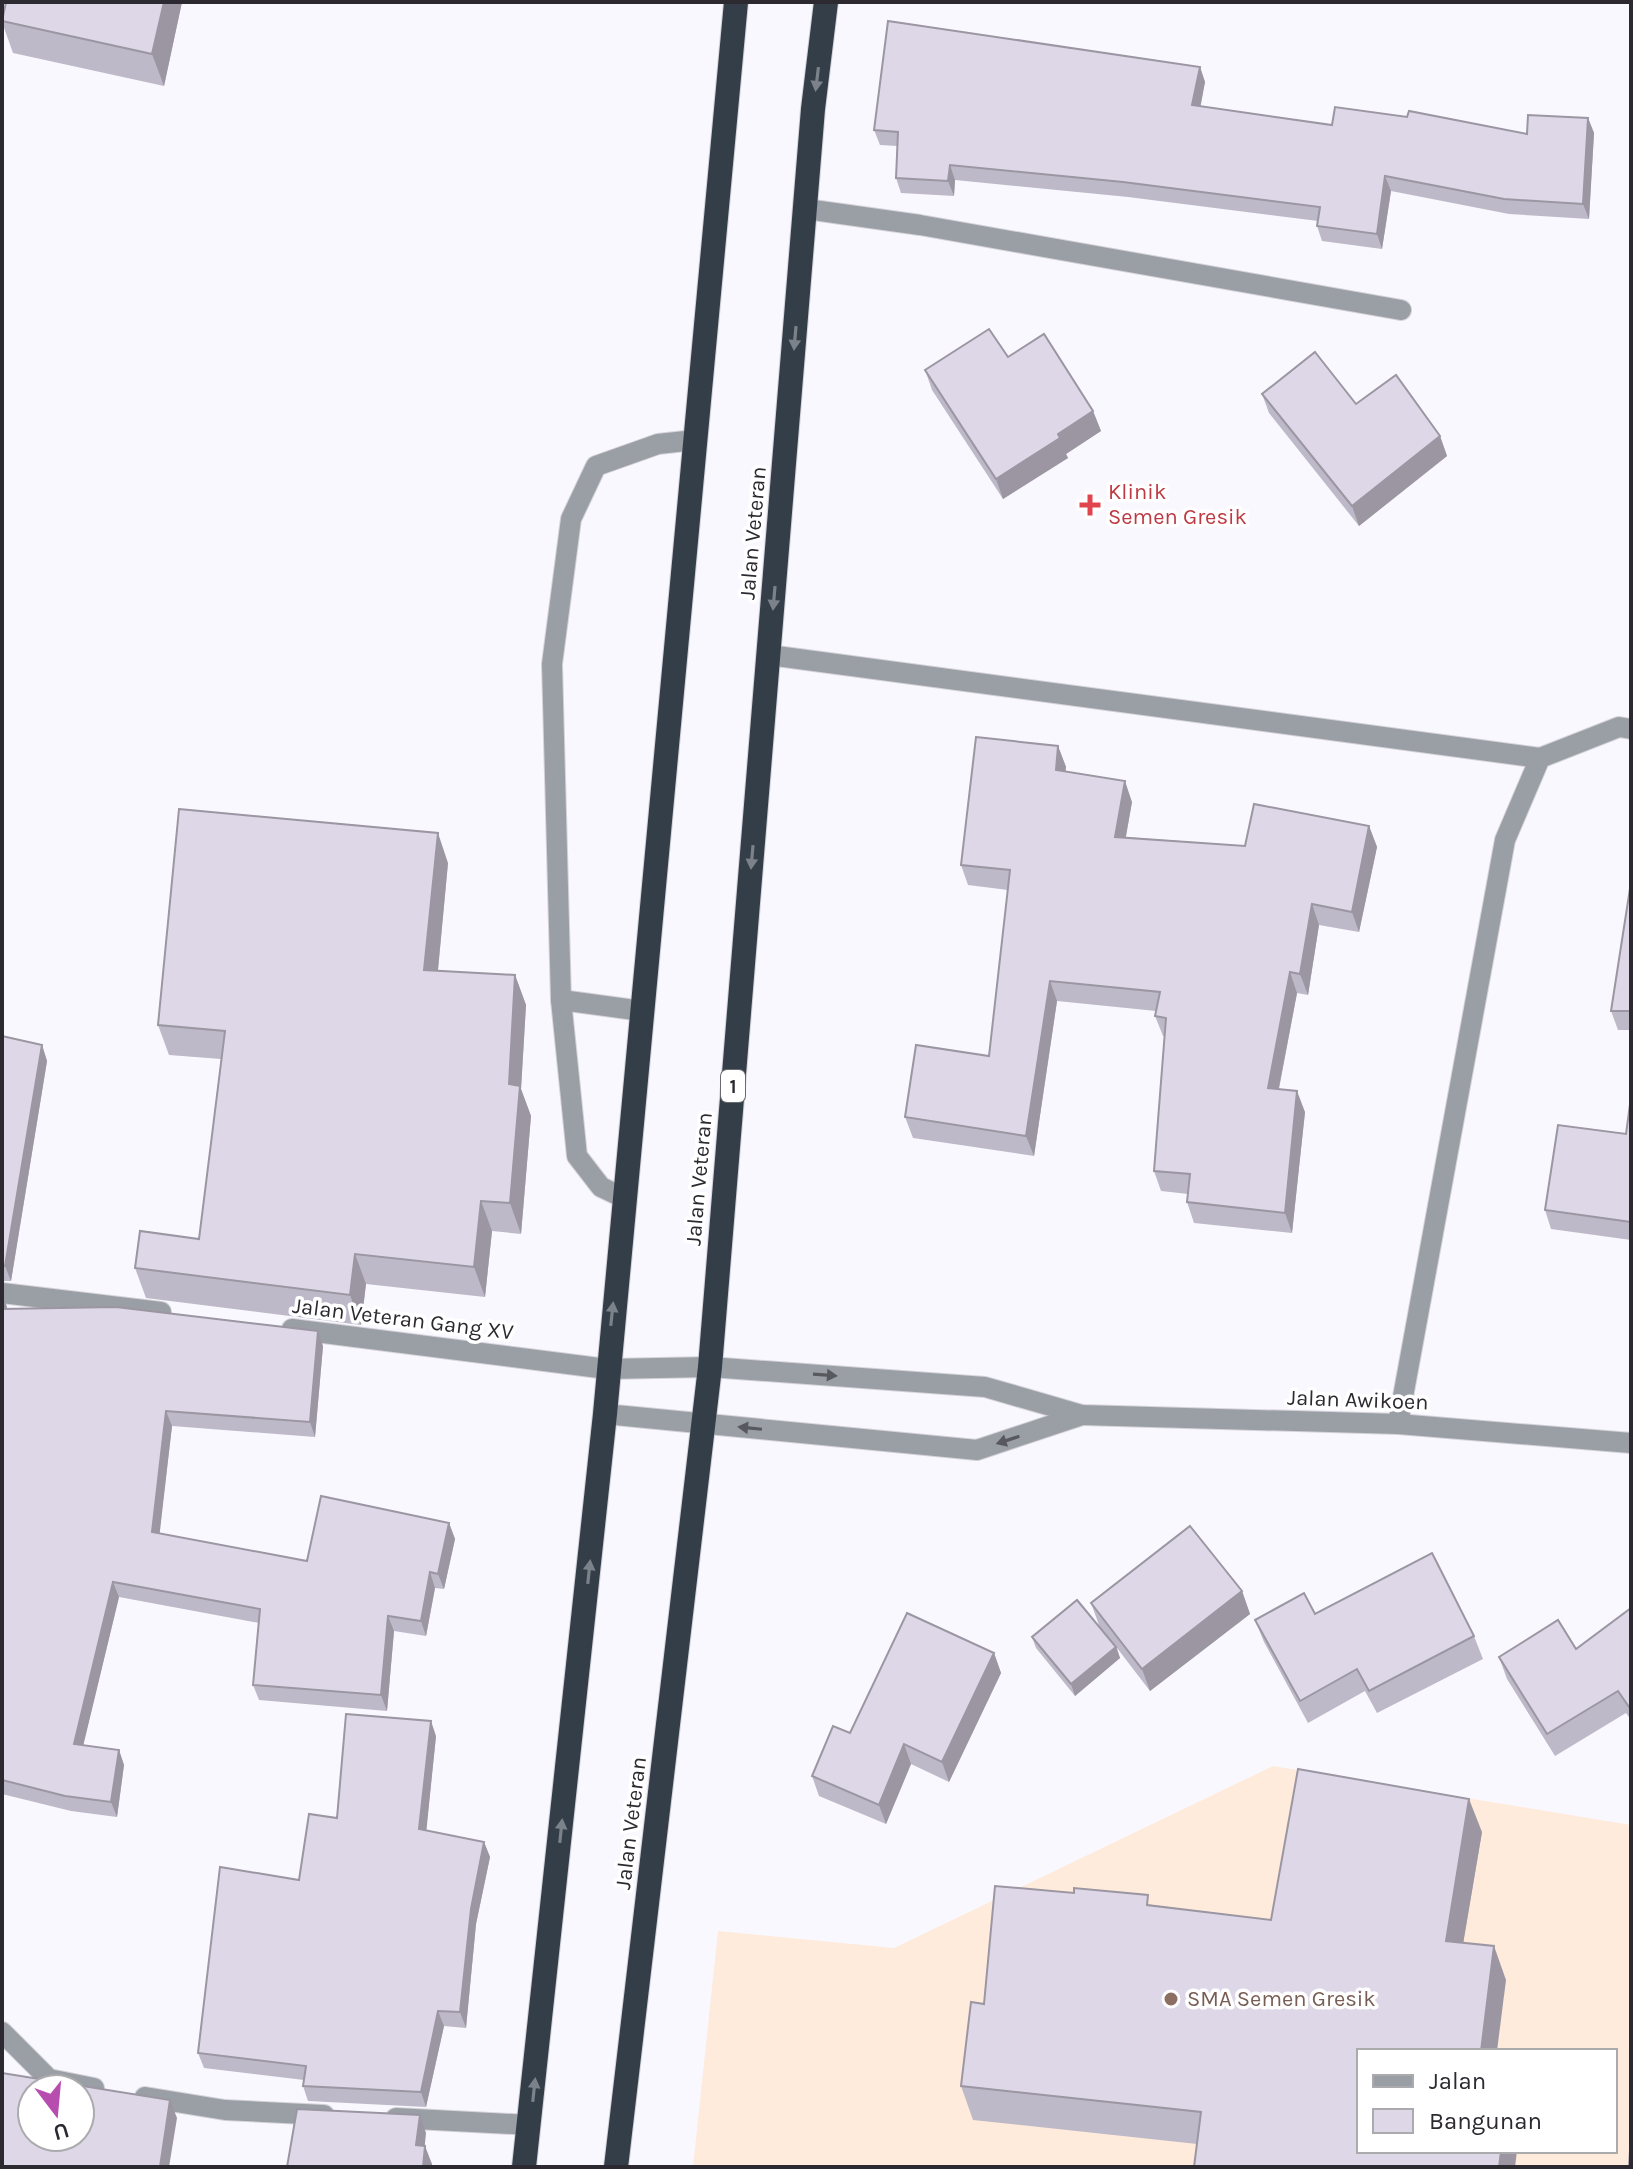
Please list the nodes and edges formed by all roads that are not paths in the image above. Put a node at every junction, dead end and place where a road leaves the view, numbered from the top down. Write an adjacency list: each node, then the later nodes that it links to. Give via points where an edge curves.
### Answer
1 (736, 2): 5 (highway)
2 (826, 2): 3 (highway, Jalan Veteran / 1, one-way to 3)
3 (806, 209): 4 (street, via 936,227); 6 (highway, Jalan Veteran / 1, one-way to 6)
4 (1401, 310)
5 (695, 440): 9 (street, via 658,444 596,466 571,519 552,664); 10 (highway)
6 (769, 655): 8 (street); 15 (highway, Jalan Veteran / 1, one-way to 15)
7 (1631, 729): 8 (street, via 1619,727)
8 (1540, 758): 20 (street, via 1505,840)
9 (561, 1000): 10 (street); 11 (street, via 577,1156 601,1187)
10 (642, 1011): 11 (highway)
11 (624, 1198): 16 (highway, one-way to 11)
12 (2, 1293): 13 (street)
13 (183, 1315)
14 (274, 1326): 16 (street, Jalan Veteran Gang XV)
15 (710, 1367): 16 (street, Jalan Veteran Gang XV); 18 (street, Jalan Veteran Gang XV, one-way to 18, via 985,1387); 19 (highway, Jalan Veteran / 1)
16 (607, 1369): 17 (highway)
17 (605, 1414): 19 (street); 25 (highway, one-way to 17)
18 (1082, 1415): 19 (street, one-way to 19, via 977,1450); 20 (street, Jalan Awikoen)
19 (704, 1423): 27 (highway, Jalan Veteran / 1)
20 (1398, 1424): 21 (street, Jalan Awikoen)
21 (1631, 1443)
22 (2, 2032): 23 (street, via 49,2079 225,2110)
23 (347, 2116)
24 (378, 2117): 25 (street)
25 (530, 2125): 26 (highway)
26 (524, 2167)
27 (616, 2167)

